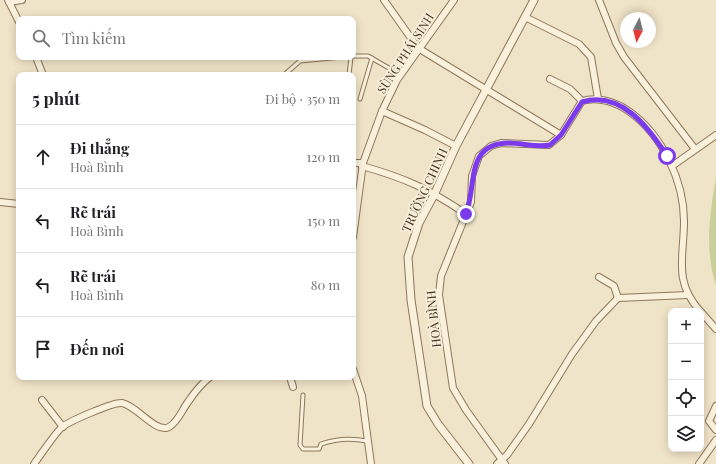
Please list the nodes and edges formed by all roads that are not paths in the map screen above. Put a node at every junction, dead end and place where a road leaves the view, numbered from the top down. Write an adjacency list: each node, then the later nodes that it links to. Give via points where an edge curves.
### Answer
1 (22, 0): 6 (street)
2 (384, 0): 9 (street)
3 (454, 0): 9 (street, SÙNG PHÁI SINH)
4 (534, 0): 8 (street, TRƯỜNG CHINH)
5 (599, 0): 28 (street, via 616,44 624,57)
6 (9, 1): 7 (street)
7 (16, 16)
8 (525, 17): 20 (street, TRƯỜNG CHINH); 22 (street, via 579,44 591,56)
9 (418, 48): 18 (street, SÙNG PHÁI SINH); 20 (street)
10 (356, 56): 11 (lane)
11 (372, 58): 18 (lane); 21 (lane)
12 (37, 60): 15 (street)
13 (310, 60): 16 (lane, via 300,61)
14 (352, 60): 17 (lane)
15 (42, 72)
16 (287, 72)
17 (350, 72)
18 (400, 75): 24 (street, SÙNG PHÁI SINH)
19 (550, 79): 23 (street, via 570,89)
20 (487, 90): 25 (street); 27 (street, TRƯỜNG CHINH)
21 (360, 99)
22 (598, 99): 23 (street); 31 (street, via 618,104 639,119)
23 (582, 102): 25 (street, HOÀ BÌNH)
24 (382, 112): 27 (street, via 413,124); 30 (street, SÙNG PHÁI SINH)
25 (561, 135): 35 (street, HOÀ BÌNH, via 550,145 501,143 484,151 475,164 471,202)
26 (716, 135): 28 (street)
27 (456, 146): 32 (street, TRƯỜNG CHINH)
28 (695, 149): 31 (street)
29 (356, 163): 30 (street)
30 (363, 164): 32 (street); 36 (street, SÙNG PHÁI SINH)
31 (672, 166): 38 (street, via 683,209 682,265)
32 (435, 193): 35 (street); 59 (street, TRƯỜNG CHINH, via 419,223 408,257 411,300 423,393 427,406)
33 (0, 202): 34 (street)
34 (16, 204)
35 (466, 214): 56 (street, HOÀ BÌNH, via 441,276 439,295 453,388)
36 (356, 215)
37 (599, 278): 39 (street, via 614,286)
38 (688, 295): 39 (street); 40 (street)
39 (618, 298): 56 (street, via 596,321 572,354)
40 (699, 308)
41 (704, 314): 42 (street)
42 (716, 328)
43 (356, 378): 53 (street, via 362,396)
44 (206, 380): 50 (street, via 187,403 182,414 170,426 164,428 123,403 112,404)
45 (291, 380): 46 (street)
46 (293, 388)
47 (303, 394): 53 (lane, via 300,445 303,449 319,449 321,444 328,441)
48 (42, 400): 50 (street)
49 (716, 406): 51 (street, via 709,421)
50 (62, 427): 57 (street)
51 (716, 430)
52 (716, 440): 54 (street)
53 (367, 441): 58 (street)
54 (704, 450)
55 (703, 452): 60 (street)
56 (502, 463)
57 (34, 464)
58 (371, 464)
59 (469, 464)
60 (699, 464)

